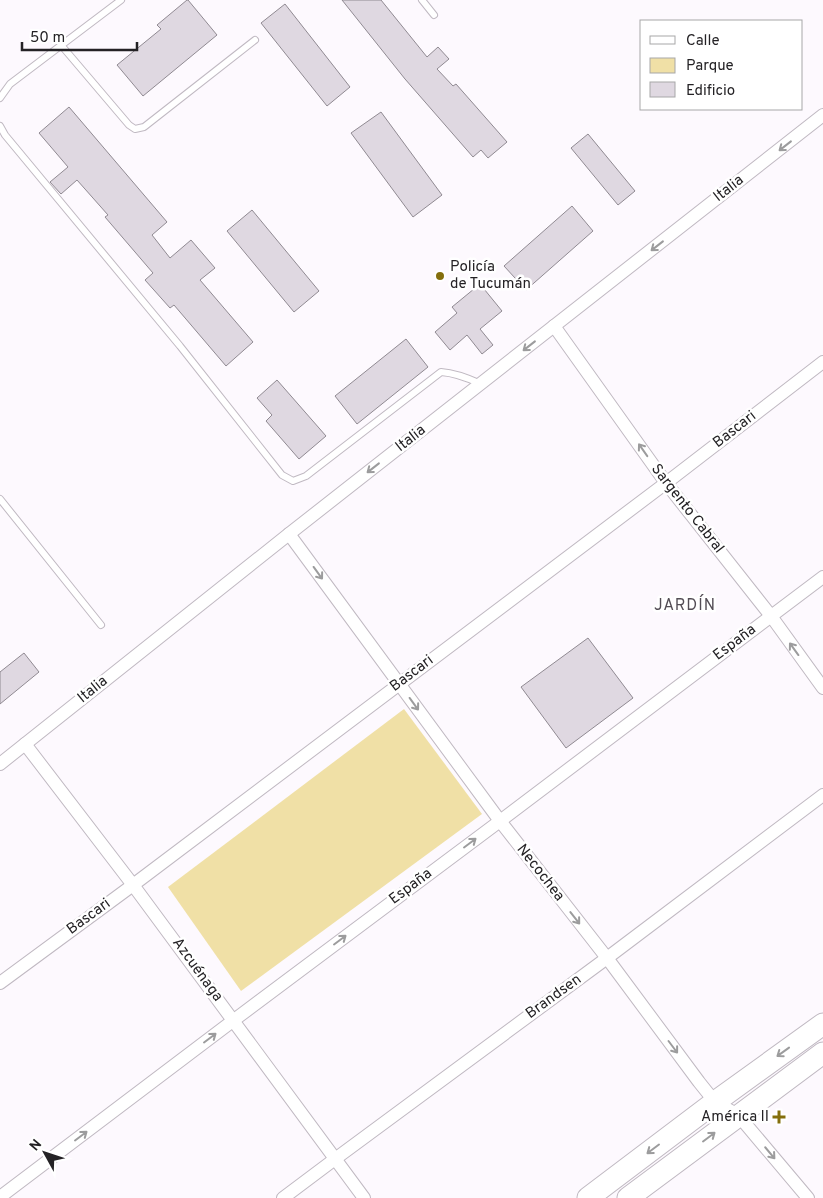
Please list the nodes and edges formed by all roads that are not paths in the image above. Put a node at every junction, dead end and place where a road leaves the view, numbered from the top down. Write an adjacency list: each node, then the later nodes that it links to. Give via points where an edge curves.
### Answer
1 (121, 0): 5 (lane)
2 (422, 0): 3 (lane)
3 (434, 15)
4 (255, 40): 5 (lane, via 144,127 135,129)
5 (61, 45): 6 (lane, via 10,84)
6 (0, 98)
7 (822, 119): 9 (street, Italia, one-way to 9)
8 (0, 126): 11 (lane, via 282,475 293,481 306,476 442,372 465,376)
9 (554, 326): 11 (street, Italia, one-way to 11); 12 (street, Sargento Cabral, one-way to 9)
10 (823, 362): 12 (street, Bascari)
11 (481, 384): 14 (street, Italia, one-way to 14)
12 (666, 483): 16 (street, Sargento Cabral); 18 (street, Bascari)
13 (0, 499): 17 (lane)
14 (290, 534): 18 (street, Necochea, one-way to 18); 20 (street, Italia)
15 (823, 577): 16 (street, España)
16 (771, 616): 19 (street, Sargento Cabral, one-way to 16); 23 (street, España)
17 (101, 626)
18 (399, 683): 23 (street, Necochea, one-way to 23); 24 (street, Bascari)
19 (823, 688)
20 (25, 744): 21 (street, Italia); 24 (street, Azcuénaga)
21 (0, 764)
22 (823, 795): 25 (street, Brandsen)
23 (500, 821): 25 (street, Necochea, one-way to 25); 27 (street, España, one-way to 23)
24 (133, 884): 26 (street, Bascari); 27 (street, Azcuénaga)
25 (607, 958): 30 (street, Necochea, one-way to 30); 32 (street, Brandsen)
26 (0, 983)
27 (234, 1020): 32 (street, Azcuénaga); 33 (street, España, one-way to 27)
28 (823, 1024): 30 (main road, one-way to 30)
29 (823, 1053): 31 (main road)
30 (715, 1102): 31 (street, Necochea); 36 (main road, one-way to 36)
31 (738, 1115): 37 (main road, one-way to 31); 38 (street, Necochea, one-way to 38)
32 (335, 1159): 34 (street, Brandsen); 35 (street, Azcuénaga)
33 (0, 1197)
34 (283, 1198)
35 (364, 1198)
36 (588, 1198)
37 (628, 1198)
38 (808, 1198)

